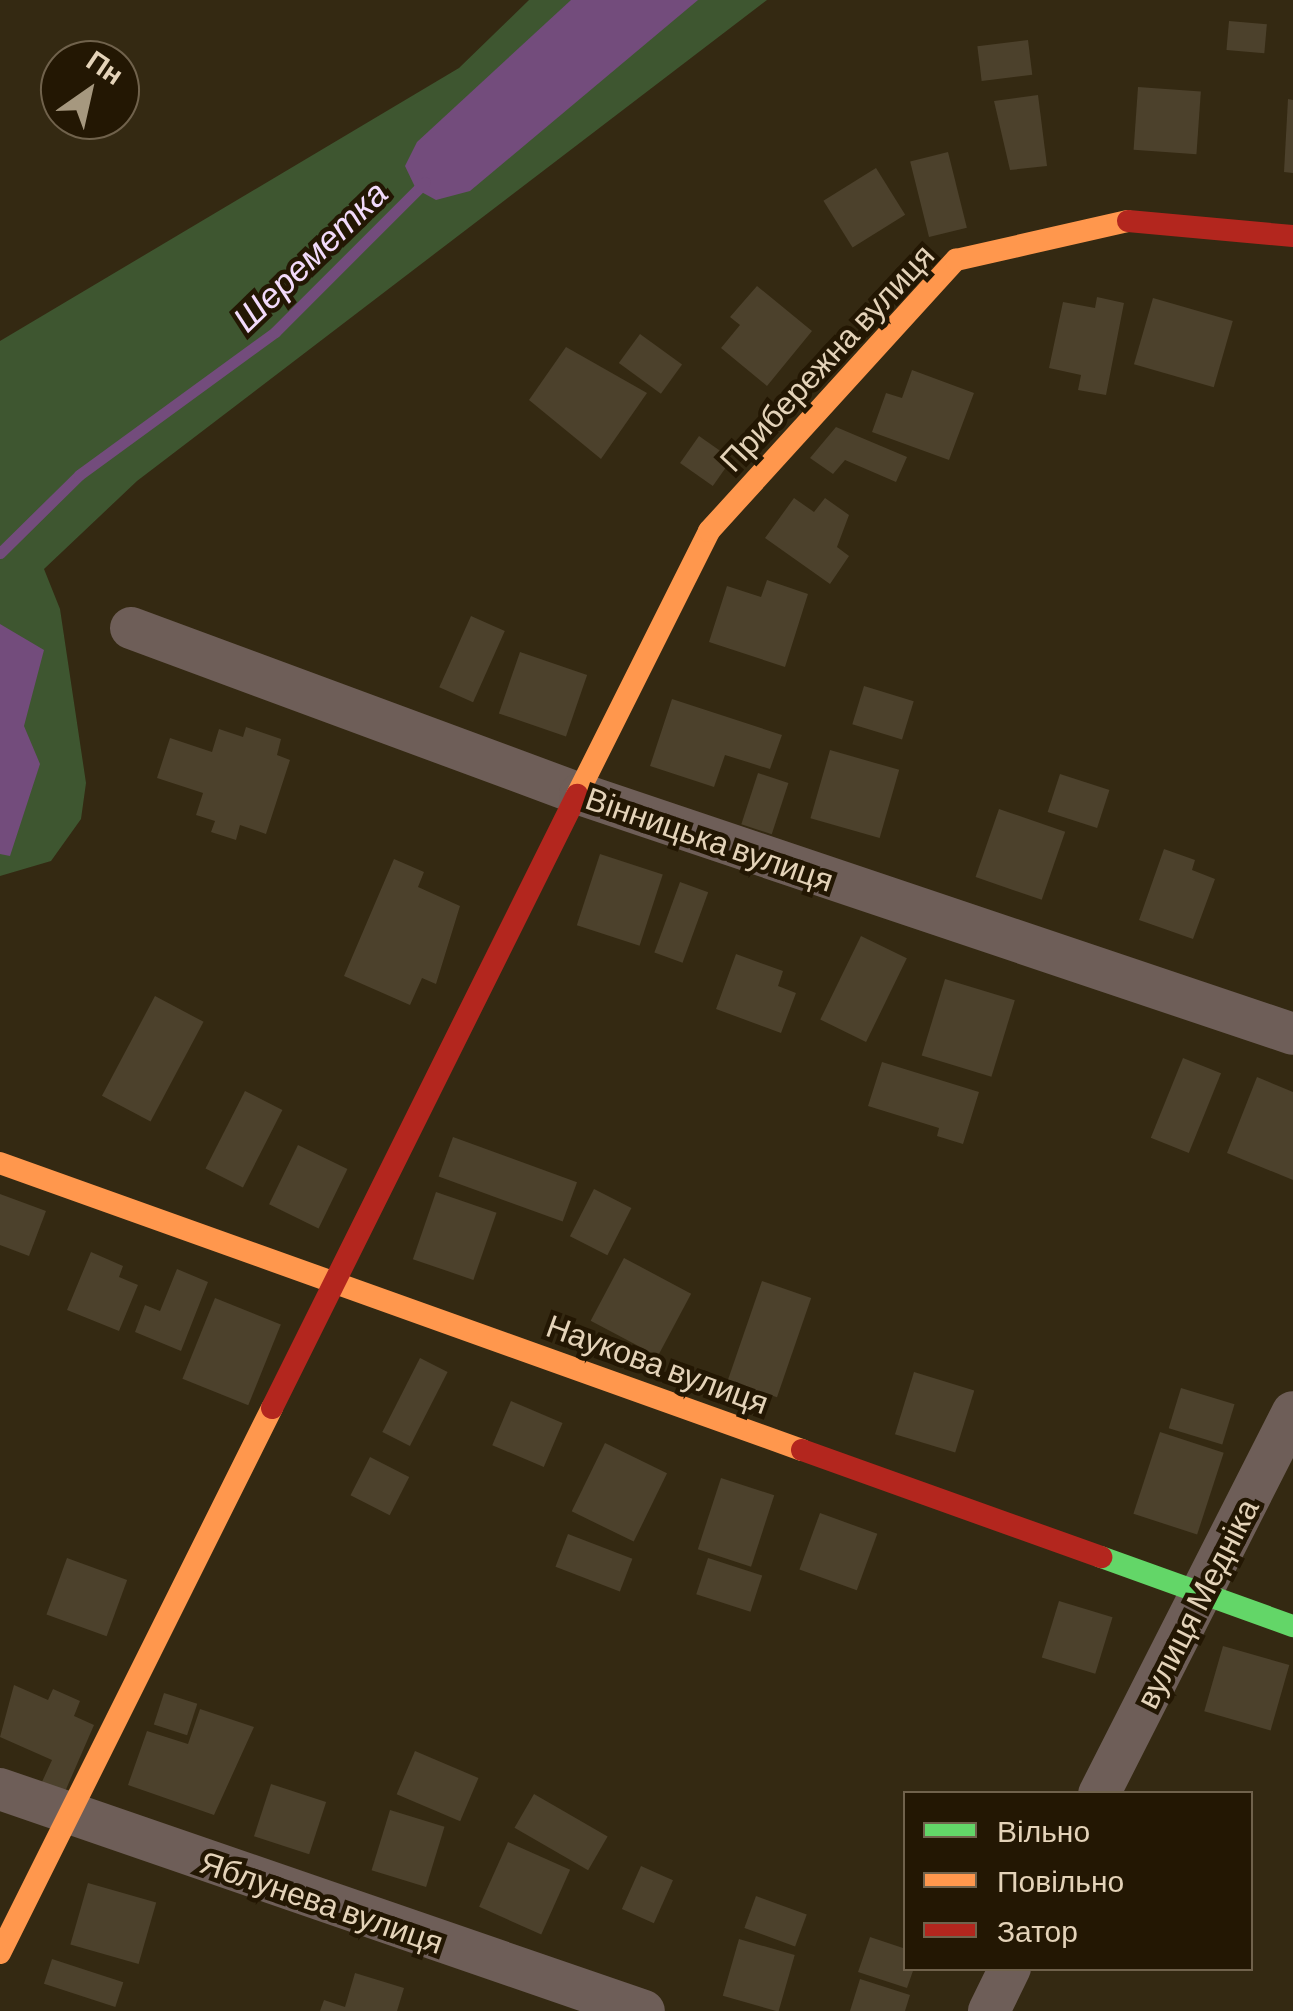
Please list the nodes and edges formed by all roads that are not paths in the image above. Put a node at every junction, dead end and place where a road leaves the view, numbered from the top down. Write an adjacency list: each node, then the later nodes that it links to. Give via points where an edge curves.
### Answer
1 (1293, 236): 3 (street, Прибережна вулиця, via 1124,222 956,260 708,530)
2 (131, 628): 3 (street, Вінницька вулиця)
3 (580, 794): 4 (street, Вінницька вулиця); 6 (street, Прибережна вулиця)
4 (1293, 1034)
5 (0, 1163): 6 (street, Наукова вулиця)
6 (337, 1281): 8 (street, Наукова вулиця); 12 (street, Прибережна вулиця)
7 (1293, 1412): 8 (street, вулиця Медніка)
8 (1200, 1594): 9 (street, Наукова вулиця); 11 (street, вулиця Медніка)
9 (1293, 1626)
10 (0, 1790): 12 (street, Яблунева вулиця)
11 (1101, 1791)
12 (70, 1814): 13 (street, Прибережна вулиця); 15 (street, Яблунева вулиця)
13 (0, 1954)
14 (1008, 1971): 16 (street)
15 (644, 2011)
16 (988, 2011)

